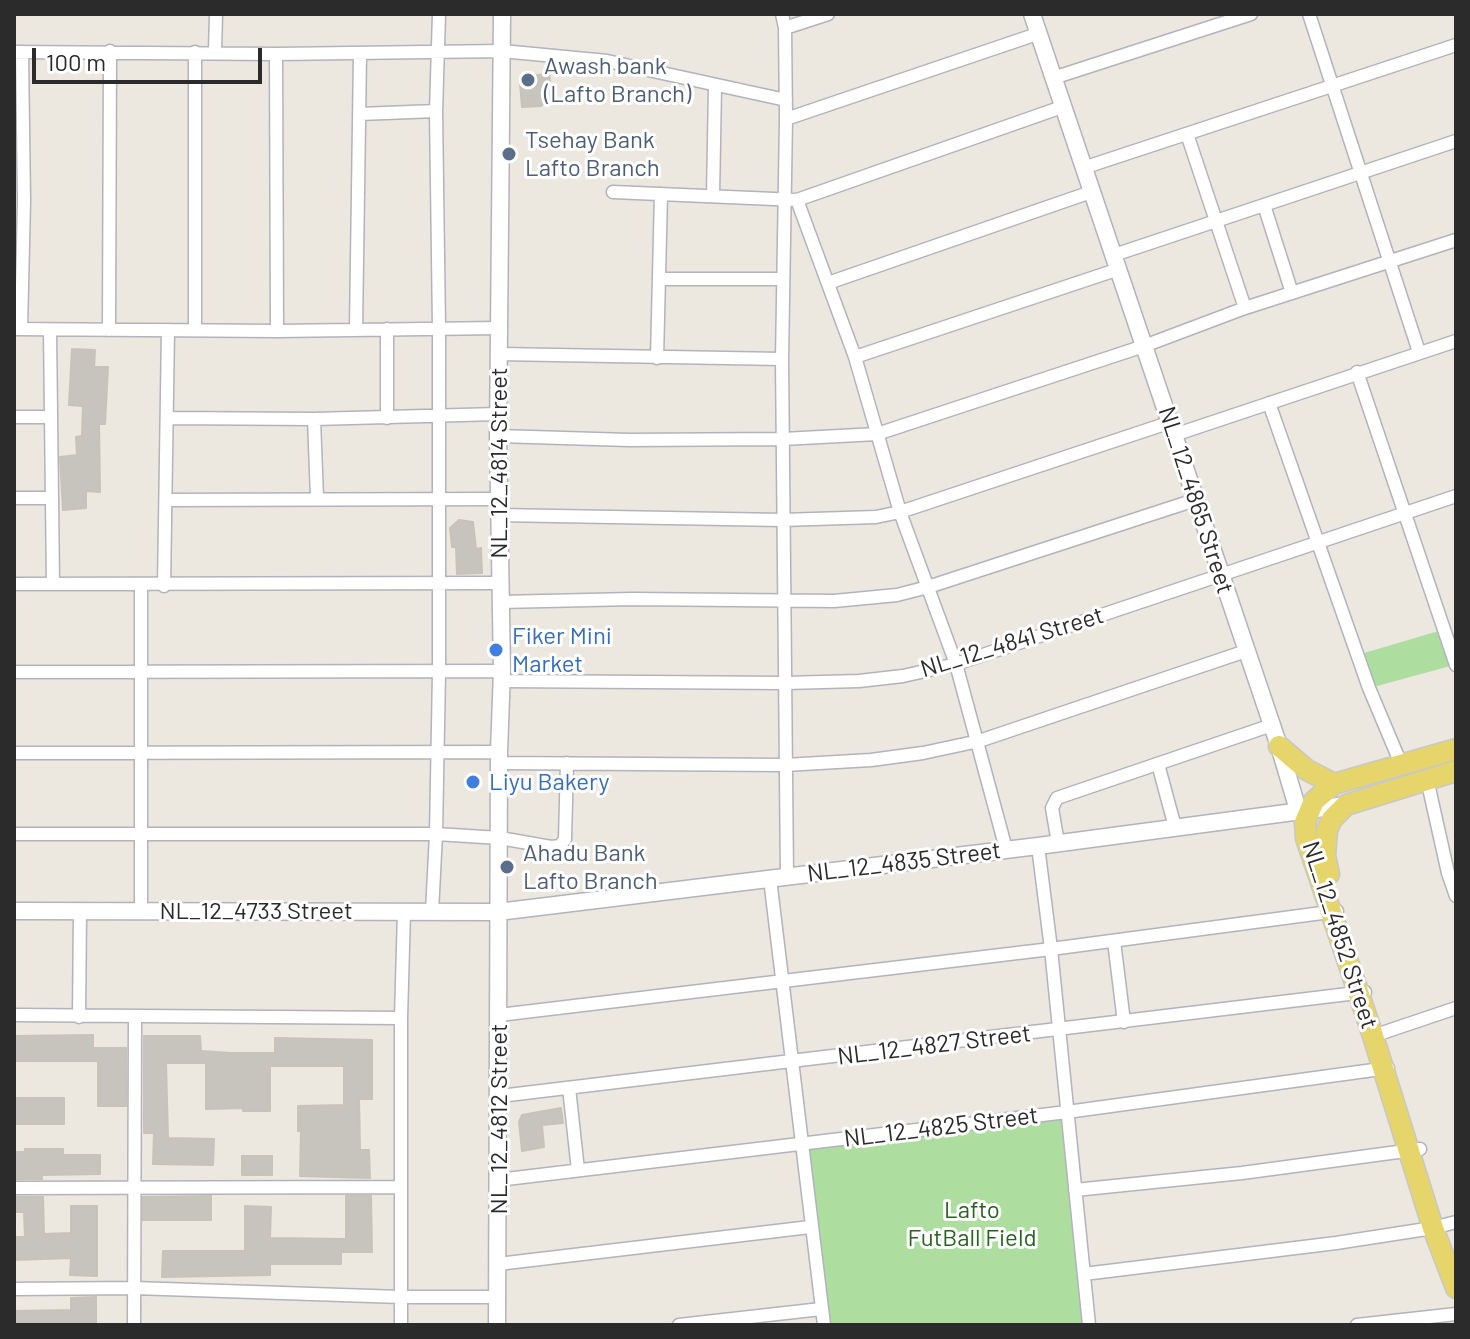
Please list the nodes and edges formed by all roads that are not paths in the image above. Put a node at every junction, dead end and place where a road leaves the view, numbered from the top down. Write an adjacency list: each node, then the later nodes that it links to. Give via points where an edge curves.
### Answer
1 (216, 14): 17 (street)
2 (439, 14): 13 (street)
3 (502, 14): 14 (street, NL_12_4814 Street)
4 (782, 14): 9 (street)
5 (828, 14): 9 (street)
6 (1032, 14): 10 (street, NL_12_4865 Street)
7 (1251, 14): 20 (street)
8 (1309, 14): 21 (street)
9 (785, 28): 23 (street)
10 (1037, 34): 20 (street, NL_12_4865 Street); 27 (street)
11 (1456, 45): 21 (street)
12 (110, 51): 15 (street); 16 (street); 53 (street)
13 (438, 51): 14 (street); 19 (street); 25 (street)
14 (502, 51): 22 (street, via 607,61); 48 (street, NL_12_4814 Street)
15 (18, 52): 49 (street, via 24,201)
16 (195, 52): 17 (street); 55 (street)
17 (215, 52): 18 (street)
18 (276, 54): 19 (street); 56 (street)
19 (360, 54): 26 (street)
20 (1053, 78): 24 (street, NL_12_4865 Street)
21 (1334, 86): 28 (street); 31 (street)
22 (715, 87): 23 (street); 35 (street)
23 (786, 100): 27 (street)
24 (1062, 107): 30 (street, NL_12_4865 Street); 36 (street)
25 (436, 111): 26 (street); 47 (street)
26 (360, 114): 50 (street)
27 (786, 119): 36 (street)
28 (1187, 134): 30 (street); 38 (street)
29 (1456, 141): 31 (street)
30 (1083, 168): 33 (street, NL_12_4865 Street)
31 (1361, 173): 37 (street); 41 (street)
32 (613, 192): 34 (street)
33 (1091, 192): 40 (street, NL_12_4865 Street); 44 (street)
34 (661, 194): 35 (street); 42 (street)
35 (713, 196): 36 (street)
36 (791, 200): 43 (street); 44 (street)
37 (1264, 205): 38 (street); 45 (street)
38 (1215, 221): 40 (street); 46 (street)
39 (1456, 240): 41 (street)
40 (1116, 262): 58 (street, NL_12_4865 Street); 61 (street)
41 (1390, 262): 45 (street); 59 (street)
42 (659, 279): 43 (street); 62 (street)
43 (783, 279): 63 (street)
44 (828, 283): 61 (street)
45 (1292, 293): 46 (street)
46 (1245, 308): 58 (street)
47 (439, 328): 48 (street); 51 (street); 71 (street)
48 (499, 328): 60 (street, NL_12_4814 Street)
49 (17, 329): 52 (street)
50 (356, 329): 51 (street); 56 (street)
51 (387, 329): 70 (street)
52 (50, 330): 53 (street); 68 (street)
53 (109, 330): 54 (street)
54 (168, 330): 55 (street); 69 (street)
55 (195, 330): 56 (street)
56 (277, 331)
57 (1455, 345): 59 (street)
58 (1144, 346): 73 (street, NL_12_4865 Street); 74 (street)
59 (1419, 352): 64 (street)
60 (498, 354): 62 (street); 66 (street, NL_12_4814 Street)
61 (855, 357): 74 (street)
62 (657, 358): 63 (street)
63 (782, 359): 76 (street)
64 (1357, 372): 65 (street); 86 (street)
65 (1269, 403): 73 (street); 88 (street)
66 (498, 414): 71 (street); 75 (street, NL_12_4814 Street)
67 (14, 417): 68 (street)
68 (50, 417): 79 (street)
69 (167, 418): 72 (street); 81 (street)
70 (387, 418): 71 (street); 72 (street)
71 (437, 418): 82 (street)
72 (314, 419): 80 (street)
73 (1172, 429): 83 (street, NL_12_4865 Street); 85 (street)
74 (877, 434): 76 (street); 85 (street)
75 (498, 436): 76 (street); 84 (street, NL_12_4814 Street)
76 (783, 439): 87 (street)
77 (1456, 496): 86 (street, NL_12_4841 Street)
78 (14, 498): 79 (street)
79 (51, 498): 92 (street)
80 (317, 498): 81 (street); 82 (street)
81 (166, 500): 95 (street)
82 (437, 500): 84 (street); 93 (street)
83 (1195, 500): 89 (street, NL_12_4865 Street); 96 (street)
84 (498, 507): 87 (street); 90 (street, NL_12_4814 Street)
85 (900, 512): 87 (street); 96 (street)
86 (1406, 514): 88 (street, NL_12_4841 Street); 101 (street)
87 (782, 520): 97 (street)
88 (1320, 543): 89 (street, NL_12_4841 Street); 117 (street)
89 (1220, 574): 99 (street, NL_12_4865 Street); 100 (street, NL_12_4841 Street)
90 (499, 583): 93 (street); 98 (street, NL_12_4814 Street)
91 (14, 584): 92 (street)
92 (53, 584): 94 (street)
93 (439, 584): 95 (street); 103 (street)
94 (141, 585): 95 (street); 104 (street)
95 (164, 586)
96 (928, 587): 97 (street, via 866,599); 100 (street)
97 (784, 601): 98 (street); 106 (street)
98 (500, 602): 105 (street, NL_12_4814 Street)
99 (1246, 651): 107 (street, NL_12_4865 Street); 108 (street)
100 (956, 664): 106 (street, NL_12_4841 Street, via 859,681); 108 (street)
101 (1456, 665)
102 (14, 672): 104 (street, NL_12_4841 Street)
103 (439, 672): 104 (street, NL_12_4841 Street); 105 (street, NL_12_4841 Street); 113 (street)
104 (142, 673): 112 (street)
105 (502, 676): 106 (street, NL_12_4841 Street); 114 (street, NL_12_4814 Street)
106 (786, 683): 118 (street)
107 (1272, 725): 109 (street, NL_12_4865 Street); 116 (street)
108 (979, 741): 118 (street, via 871,760); 131 (street)
109 (1279, 746): 121 (main road); 123 (street, NL_12_4865 Street)
110 (1456, 749): 117 (main road)
111 (14, 753): 112 (street)
112 (141, 753): 113 (street); 127 (street)
113 (435, 754): 114 (street); 126 (street)
114 (499, 757): 115 (street); 128 (street, NL_12_4814 Street)
115 (567, 763): 118 (street); 128 (street, via 565,839 560,846)
116 (1158, 764): 124 (street); 129 (street, via 1057,798 1052,808)
117 (1401, 764): 121 (main road)
118 (785, 765): 133 (street)
119 (1456, 771): 120 (main road)
120 (1427, 779): 122 (main road); 132 (street)
121 (1334, 784): 123 (main road)
122 (1346, 805): 123 (street, NL_12_4852 Street); 137 (main road, NL_12_4852 Street, via 1332,819 1325,842)
123 (1304, 809): 124 (street, NL_12_4835 Street); 137 (main road, NL_12_4852 Street, via 1306,838)
124 (1175, 827): 129 (street, NL_12_4835 Street)
125 (14, 834): 127 (street)
126 (436, 834): 127 (street); 128 (street); 140 (street)
127 (141, 835): 136 (street)
128 (500, 838): 141 (street, NL_12_4814 Street)
129 (1058, 843): 130 (street, NL_12_4835 Street)
130 (1038, 846): 131 (street, NL_12_4835 Street); 143 (street)
131 (1006, 849): 133 (street, NL_12_4835 Street)
132 (1452, 873): 134 (street)
133 (778, 878): 141 (street, NL_12_4835 Street); 144 (street)
134 (1456, 896)
135 (14, 911): 138 (street, NL_12_4733 Street)
136 (141, 911): 138 (street, NL_12_4733 Street); 139 (street, NL_12_4733 Street)
137 (1337, 911): 142 (street); 145 (main road, NL_12_4852 Street)
138 (80, 912): 150 (street)
139 (404, 912): 140 (street, NL_12_4733 Street); 151 (street)
140 (432, 912): 141 (street, NL_12_4733 Street)
141 (498, 912): 148 (street, NL_12_4812 Street)
142 (1114, 941): 143 (street); 152 (street)
143 (1051, 949): 144 (street); 153 (street)
144 (782, 982): 148 (street); 155 (street)
145 (1363, 992): 152 (street, NL_12_4827 Street); 154 (main road, NL_12_4852 Street)
146 (1456, 1008): 154 (street)
147 (14, 1015): 150 (street)
148 (499, 1015): 158 (street, NL_12_4812 Street)
149 (135, 1016): 150 (street); 151 (street); 166 (street)
150 (79, 1017)
151 (401, 1018): 164 (street)
152 (1124, 1022): 153 (street, NL_12_4827 Street)
153 (1060, 1030): 155 (street, NL_12_4827 Street); 159 (street)
154 (1378, 1034): 156 (main road, NL_12_4852 Street)
155 (792, 1062): 157 (street, NL_12_4827 Street); 160 (street)
156 (1388, 1068): 159 (street, NL_12_4825 Street); 161 (main road, NL_12_4852 Street)
157 (569, 1088): 158 (street, NL_12_4827 Street); 162 (street)
158 (500, 1096): 163 (street, NL_12_4812 Street)
159 (1067, 1112): 160 (street, NL_12_4825 Street); 167 (street)
160 (802, 1144): 162 (street, NL_12_4825 Street); 169 (street)
161 (1415, 1150): 167 (street); 168 (main road, NL_12_4852 Street)
162 (578, 1170): 163 (street, NL_12_4825 Street)
163 (498, 1180): 170 (street, NL_12_4812 Street)
164 (400, 1187): 166 (street); 176 (street)
165 (14, 1188): 166 (street)
166 (134, 1188): 173 (street)
167 (1075, 1190): 172 (street)
168 (1443, 1226): 171 (main road, NL_12_4852 Street); 172 (street); 174 (main road, NL_12_4852 Street)
169 (810, 1227): 170 (street); 178 (street)
170 (498, 1264): 177 (street, NL_12_4812 Street)
171 (1456, 1266)
172 (1084, 1274): 185 (street)
173 (134, 1288): 175 (street); 176 (street); 180 (street)
174 (1456, 1288)
175 (14, 1289)
176 (401, 1297): 177 (street); 181 (street)
177 (497, 1297): 182 (street, NL_12_4812 Street)
178 (821, 1309): 183 (street); 184 (street)
179 (1456, 1314): 186 (street)
180 (134, 1325)
181 (401, 1325)
182 (497, 1325)
183 (679, 1325)
184 (824, 1325)
185 (1089, 1325)
186 (1357, 1325)

